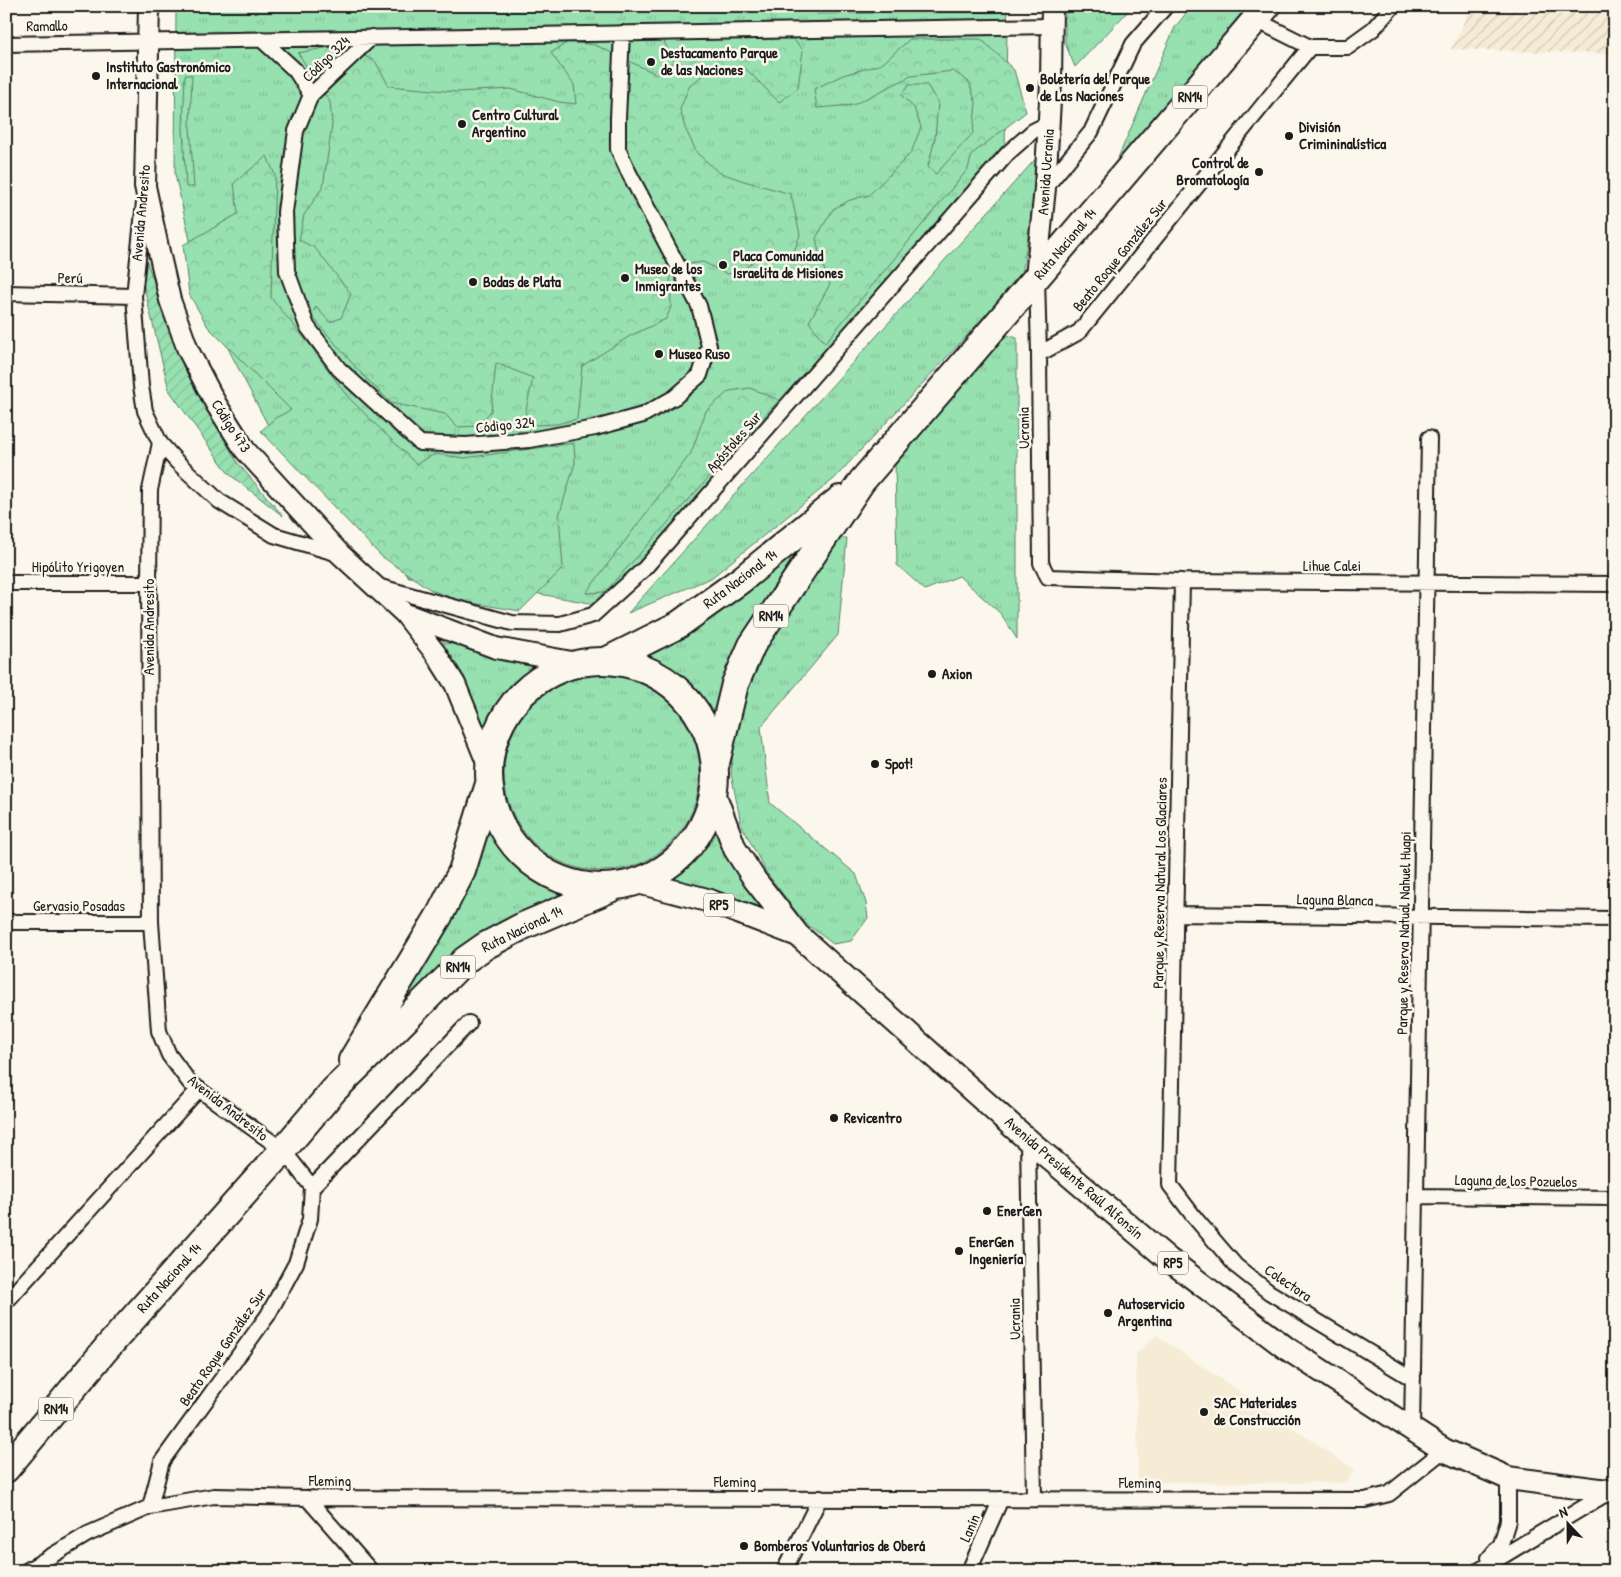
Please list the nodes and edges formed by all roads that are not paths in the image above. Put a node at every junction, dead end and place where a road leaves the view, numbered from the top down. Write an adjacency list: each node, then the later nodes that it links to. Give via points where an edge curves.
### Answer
1 (149, 6): 9 (main road, Avenida Andresito)
2 (1166, 6): 15 (street, via 1133,44 1091,132)
3 (1393, 6): 11 (street, via 1374,29 1348,47)
4 (1261, 13): 11 (street); 16 (highway, Ruta Nacional 14 / RN14)
5 (1052, 16): 6 (street, Código 324); 13 (main road, Avenida Ucrania)
6 (622, 33): 7 (street, Código 324); 12 (street, Código 324, via 618,149 699,306 709,346 700,374 674,397 643,415 595,428 529,440 474,445 420,443 339,369 306,326 287,271 285,212 291,167 296,131)
7 (372, 36): 8 (street, Código 324); 12 (street, Código 324)
8 (261, 38): 9 (street, Código 324); 12 (street, via 295,70)
9 (148, 40): 10 (street, Ramallo); 14 (main road, Avenida Andresito)
10 (6, 44)
11 (1310, 47): 19 (street, Beato Roque González Sur, via 1080,332)
12 (311, 95)
13 (1049, 123): 15 (main road, Avenida Ucrania); 30 (street, Apóstoles Sur, via 1033,131 1008,153 644,570 594,615 560,624 512,623)
14 (146, 186): 18 (street, Avenida Andresito); 23 (main road, Código 473, via 170,300 188,350 216,404 246,450)
15 (1045, 188): 16 (main road, Avenida Ucrania)
16 (1036, 277): 19 (street, Ucrania); 22 (highway, Ruta Nacional 14 / RN14)
17 (6, 293): 18 (street, Perú)
18 (134, 296): 21 (street, Avenida Andresito, via 143,403)
19 (1039, 354): 24 (street, Ucrania, via 1041,562)
20 (1429, 438): 28 (street, Parque y Reserva Natual Nahuel Huapi)
21 (160, 443): 23 (street, via 218,502 274,535); 27 (street, Avenida Andresito, via 150,490)
22 (862, 481): 32 (highway, Ruta Nacional 14 / RN14, via 741,580 678,625); 34 (highway, Ruta Nacional 14 / RN14, via 752,645 735,684)
23 (340, 554): 30 (main road, Código 473)
24 (1048, 577): 25 (street, Lihue Calei)
25 (1182, 581): 28 (street, Lihue Calei); 39 (street, Parque y Reserva Natural Los Glaciares)
26 (6, 583): 27 (street, Hipólito Yrigoyen)
27 (149, 583): 43 (street, Avenida Andresito)
28 (1426, 583): 29 (street, Lihue Calei); 40 (street, Parque y Reserva Natual Nahuel Huapi)
29 (1615, 584)
30 (374, 586): 31 (main road, Código 473)
31 (405, 614): 33 (main road, via 496,648); 35 (main road, via 455,684)
32 (606, 661): 33 (highway, RN14); 34 (highway, RN14, via 639,667 668,682 692,705 709,734)
33 (577, 663): 35 (highway, RN14, via 543,677 516,700 496,730)
34 (716, 767): 36 (highway, RN14)
35 (488, 776): 38 (highway, RN14, via 497,821 516,850 544,873 577,886); 47 (highway, Ruta Nacional 14 / RN14, via 462,871 439,916)
36 (714, 793): 37 (highway, RN14, via 705,822 688,848 665,868); 44 (main road, Avenida Presidente Raúl Alfonsín / RP5, via 735,850)
37 (638, 882): 38 (highway, RN14); 44 (main road, Avenida Presidente Raúl Alfonsín / RP5, via 708,900)
38 (612, 888): 47 (highway, Ruta Nacional 14 / RN14, via 523,926 465,960)
39 (1175, 914): 40 (street, Laguna Blanca); 50 (street, Parque y Reserva Natural Los Glaciares)
40 (1421, 917): 41 (street, Laguna Blanca); 52 (street, Parque y Reserva Natual Nahuel Huapi)
41 (1615, 920)
42 (6, 922): 43 (street, Gervasio Posadas)
43 (151, 922): 46 (street, Avenida Andresito, via 160,1031 169,1055 190,1083)
44 (798, 935): 48 (main road, Avenida Presidente Raúl Alfonsín / RP5)
45 (469, 1023): 51 (street)
46 (199, 1089): 49 (street, Avenida Andresito); 54 (street)
47 (334, 1090): 49 (highway, Ruta Nacional 14 / RN14)
48 (1028, 1140): 56 (main road, Avenida Presidente Raúl Alfonsín / RP5, via 1168,1259 1286,1348); 63 (street, Ucrania)
49 (283, 1150): 51 (street, Avenida Andresito); 58 (highway, Ruta Nacional 14 / RN14, via 106,1349)
50 (1170, 1185): 55 (street, Colectora, via 1236,1266 1269,1292)
51 (312, 1187): 65 (street, Beato Roque González Sur, via 310,1219 296,1263 268,1315 162,1461)
52 (1416, 1196): 53 (street, Laguna de los Pozuelos); 55 (street, Parque y Reserva Natual Nahuel Huapi)
53 (1615, 1198)
54 (6, 1302)
55 (1413, 1379): 56 (street, Parque y Reserva Natual Nahuel Huapi)
56 (1412, 1429): 57 (main road, Avenida Presidente Raúl Alfonsín / RP5)
57 (1444, 1450): 59 (main road, Avenida Presidente Raúl Alfonsín / RP5); 63 (street, Fleming, via 1389,1494 1365,1500)
58 (6, 1469)
59 (1508, 1478): 60 (main road, Avenida Presidente Raúl Alfonsín / RP5); 66 (street, via 1508,1521 1501,1544)
60 (1612, 1492): 66 (street)
61 (307, 1498): 62 (street, Fleming); 65 (street, Fleming, via 214,1496); 68 (street)
62 (820, 1498): 64 (street, Fleming); 69 (street)
63 (1034, 1498): 64 (street, Fleming)
64 (1000, 1499): 70 (street, Lanín)
65 (150, 1507): 67 (street, Fleming, via 88,1534)
66 (1479, 1569)
67 (26, 1571)
68 (371, 1571)
69 (784, 1571)
70 (969, 1571)

